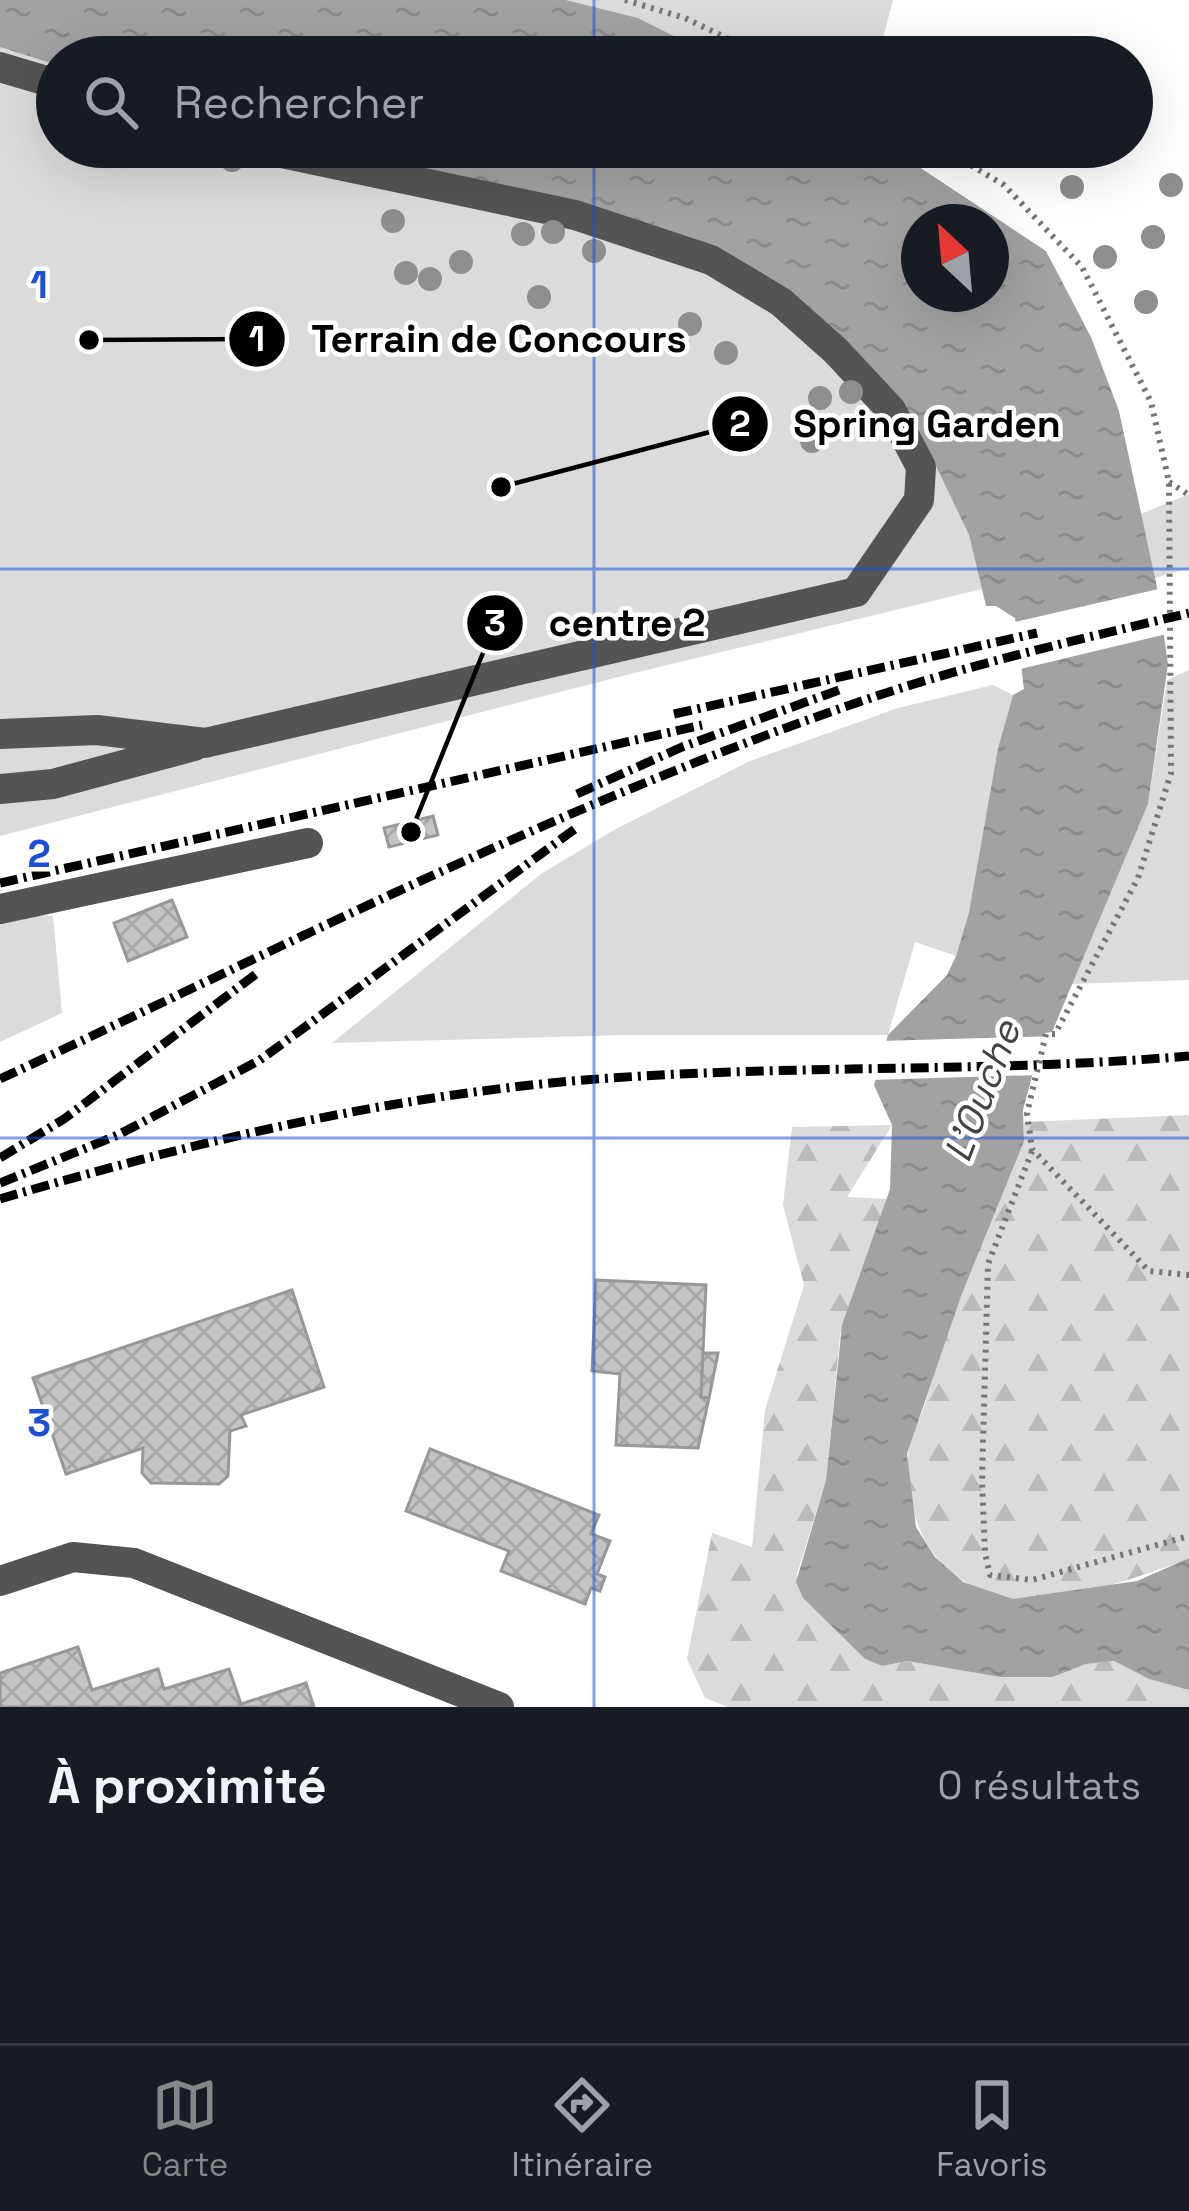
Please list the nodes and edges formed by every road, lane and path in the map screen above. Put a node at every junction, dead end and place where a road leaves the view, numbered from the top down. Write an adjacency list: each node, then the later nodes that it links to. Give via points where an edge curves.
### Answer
1 (625, 0): 2 (path)
2 (722, 36)
3 (0, 67): 4 (street)
4 (36, 78)
5 (352, 168): 10 (street, via 575,215 711,260 781,302 890,410 921,467 919,500 856,592)
6 (975, 168): 7 (path, via 1004,185 1082,267 1151,402)
7 (1169, 482): 8 (path); 14 (path, via 1172,773 1138,878 1055,1034 1046,1034 1027,1113)
8 (1189, 495)
9 (0, 734): 10 (street, via 97,730)
10 (205, 743): 11 (street, via 53,784)
11 (0, 789)
12 (308, 843): 13 (street)
13 (0, 909)
14 (1032, 1149): 15 (path, via 1149,1271); 16 (path, via 988,1264 982,1480 990,1575 1032,1580)
15 (1189, 1274)
16 (1189, 1536)
17 (0, 1581): 18 (street, via 73,1557 134,1563)
18 (499, 1707)

